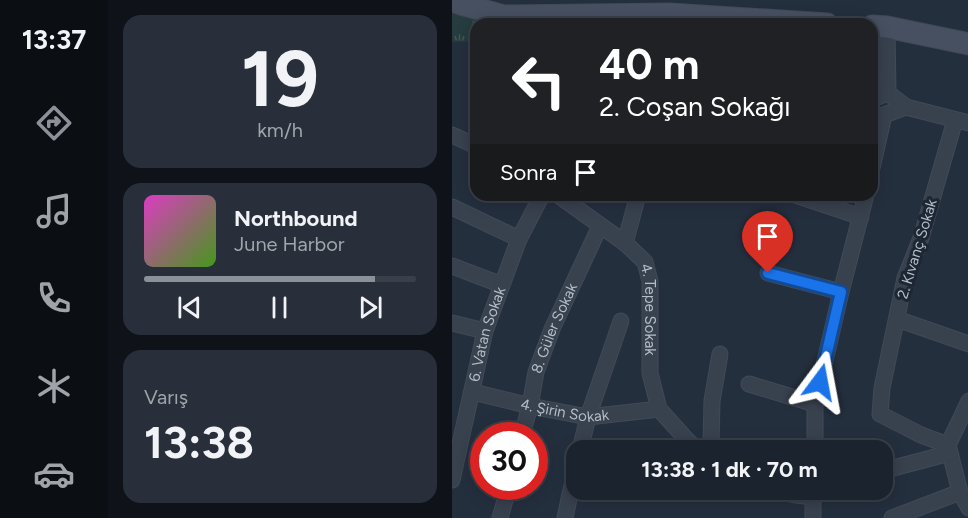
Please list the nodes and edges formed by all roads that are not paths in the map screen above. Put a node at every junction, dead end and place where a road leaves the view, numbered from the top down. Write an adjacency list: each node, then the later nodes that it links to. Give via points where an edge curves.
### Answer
1 (452, 1): 2 (main road, via 504,16 669,14)
2 (732, 18)
3 (880, 27): 4 (main road); 6 (street)
4 (968, 44)
5 (878, 90): 6 (street)
6 (888, 93): 7 (street); 8 (street)
7 (878, 97)
8 (906, 107): 9 (street); 11 (street, via 884,115)
9 (962, 121): 27 (street, 2. Kıvanç Sokak, via 905,278)
10 (452, 135): 12 (street)
11 (878, 142)
12 (470, 143)
13 (539, 201): 21 (street, 6. Vatan Sokak)
14 (565, 201): 20 (street, 4. Tepe Sokak)
15 (636, 201): 22 (street)
16 (813, 201): 19 (street)
17 (865, 201): 19 (street)
18 (452, 207): 21 (street)
19 (861, 217): 26 (street)
20 (600, 226): 22 (street, 4. Tepe Sokak); 37 (street, 8. Güler Sokak, via 552,329 536,372)
21 (519, 239): 25 (street, 6. Vatan Sokak)
22 (625, 243): 38 (street, 4. Tepe Sokak, via 645,262 650,281 650,373)
23 (452, 266): 25 (street)
24 (768, 273): 26 (street)
25 (502, 285): 30 (street, 6. Vatan Sokak)
26 (841, 292): 36 (street)
27 (897, 319): 31 (street); 45 (street, 2. Kıvanç Sokak, via 880,414)
28 (621, 321): 39 (street)
29 (452, 323): 30 (street)
30 (485, 330): 34 (street, 6. Vatan Sokak)
31 (968, 345)
32 (720, 354): 43 (street, via 712,401)
33 (749, 384): 36 (street)
34 (473, 392): 37 (street, 4. Şirin Sokak); 47 (street, 6. Vatan Sokak)
35 (968, 402): 45 (street)
36 (815, 404): 44 (street)
37 (530, 406): 39 (street, 4. Şirin Sokak); 40 (street, 8. Güler Sokak)
38 (659, 409): 39 (street, 4. Şirin Sokak); 42 (street, 4. Tepe Sokak)
39 (588, 417): 41 (street)
40 (526, 422)
41 (582, 440)
42 (687, 440)
43 (711, 440)
44 (815, 440)
45 (949, 449): 46 (street); 48 (street)
46 (893, 467)
47 (452, 480)
48 (960, 492): 52 (street); 56 (street)
49 (505, 500): 53 (street)
50 (568, 500): 54 (street)
51 (813, 500): 55 (street)
52 (968, 508)
53 (500, 518)
54 (564, 518)
55 (813, 518)
56 (892, 518)

